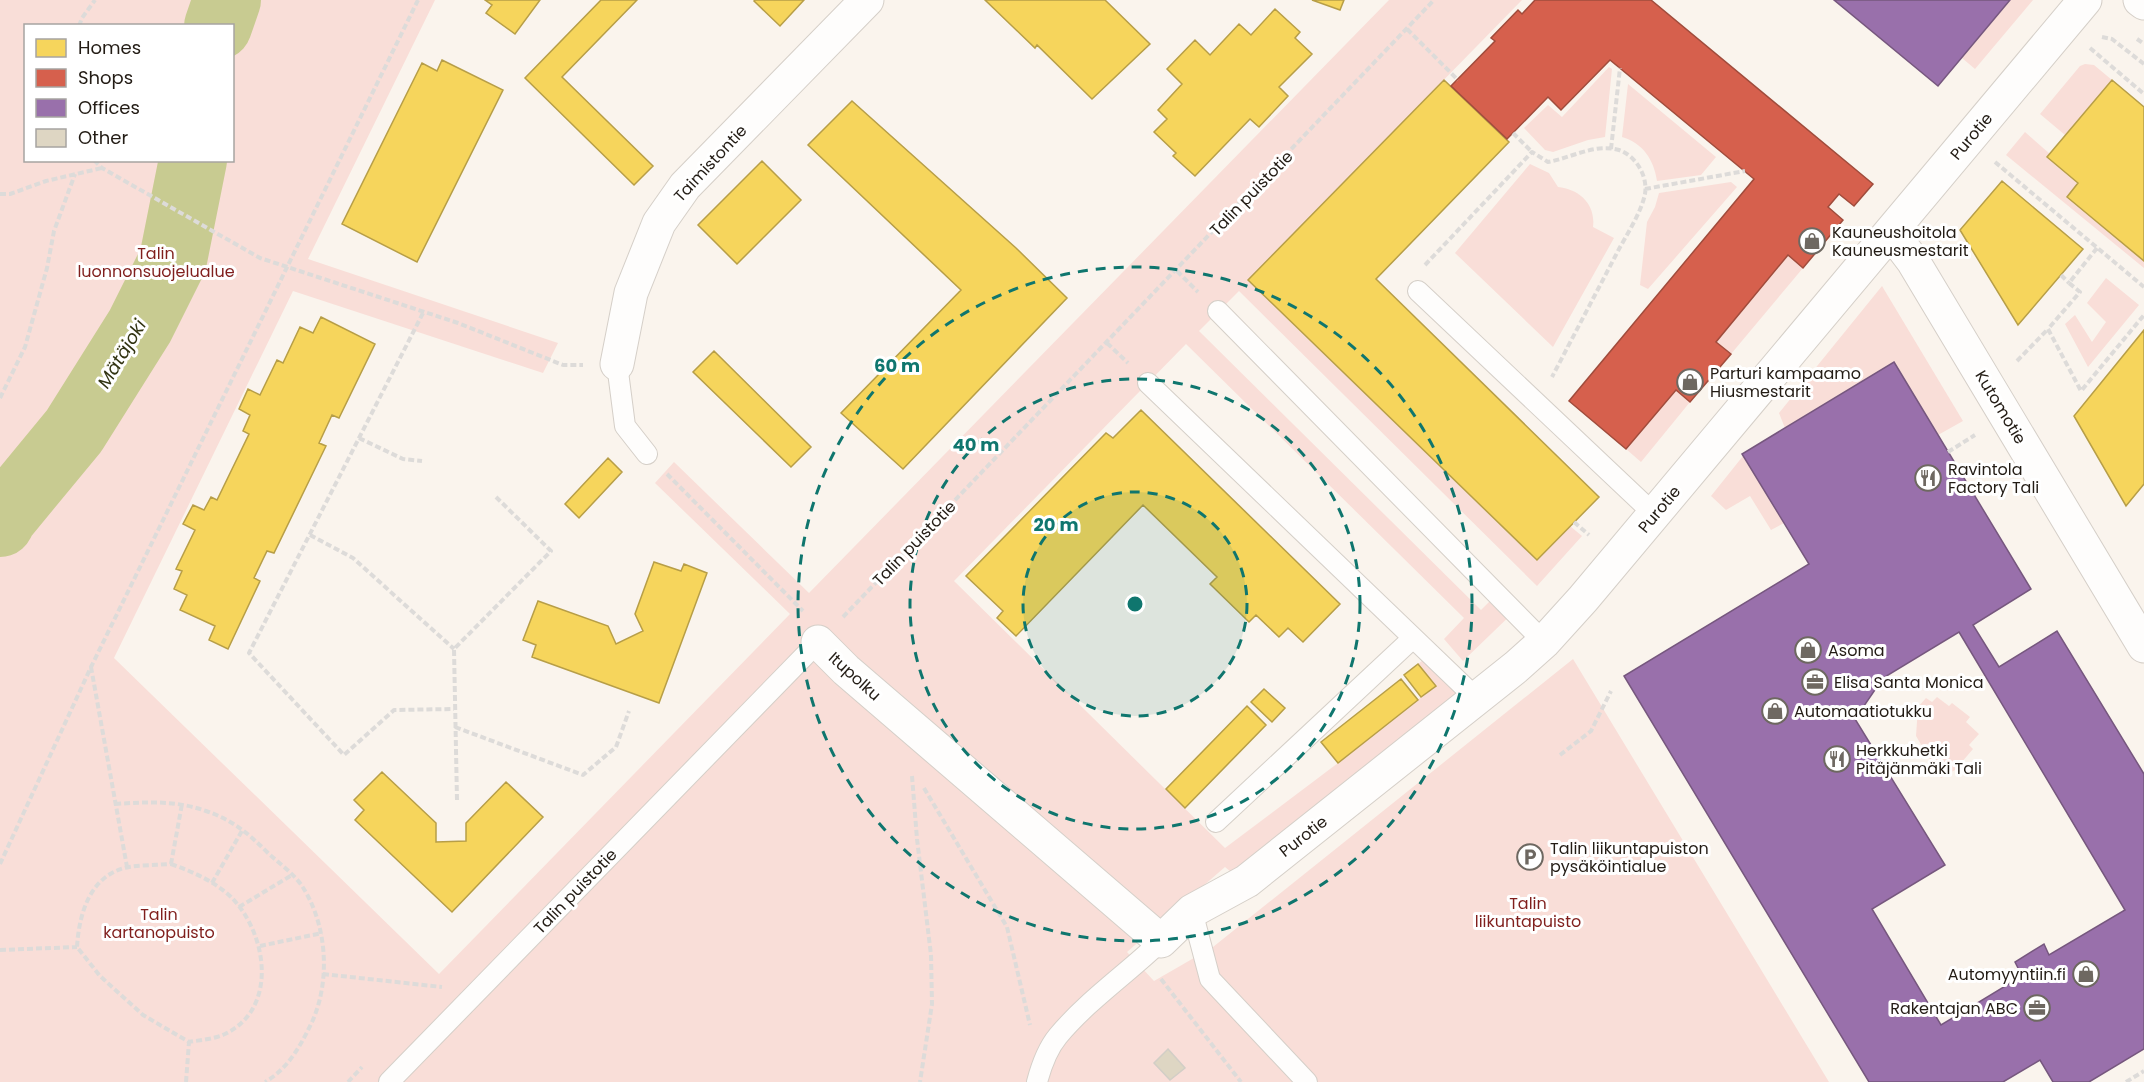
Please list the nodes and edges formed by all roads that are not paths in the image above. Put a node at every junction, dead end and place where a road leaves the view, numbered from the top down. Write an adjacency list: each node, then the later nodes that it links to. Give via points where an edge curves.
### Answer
1 (867, 0): 8 (street, Taimistontie, via 668,208 631,293)
2 (2085, 0): 5 (street, Purotie)
3 (2140, 0): 4 (street)
4 (2144, 3)
5 (1891, 232): 11 (street, Purotie); 15 (street, Kutomotie, via 1913,261)
6 (1418, 291): 11 (lane)
7 (1218, 311): 14 (lane)
8 (617, 364): 10 (lane, via 625,426)
9 (1148, 383): 12 (lane)
10 (647, 454)
11 (1654, 514): 14 (street, Purotie)
12 (1413, 638): 16 (lane); 17 (lane)
13 (818, 642): 19 (street, Itupolku); 21 (lane, Talin puistotie)
14 (1544, 642): 16 (street, Purotie)
15 (2144, 646)
16 (1476, 699): 18 (street, Purotie, via 1247,881)
17 (1216, 822)
18 (1192, 911): 19 (street, Purotie); 22 (lane, via 1210,979)
19 (1152, 950): 20 (lane, via 1057,1037)
20 (1039, 1076)
21 (389, 1082)
22 (1307, 1082)

